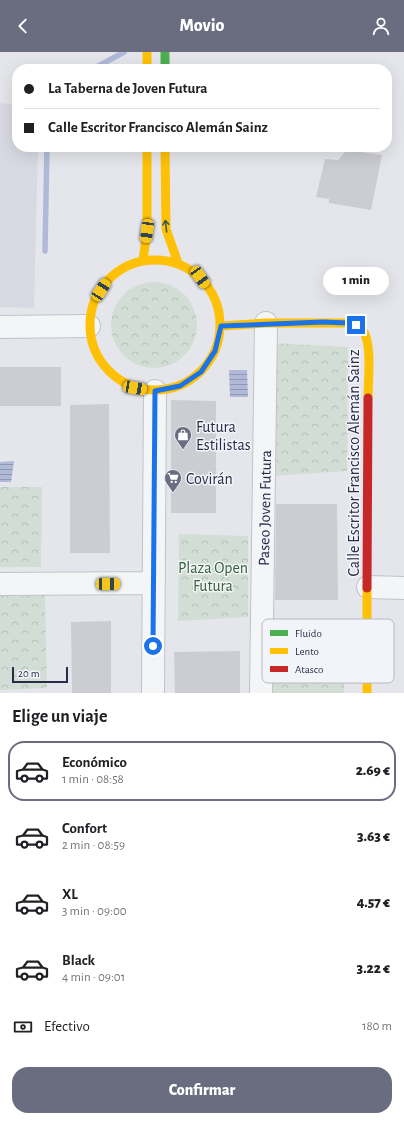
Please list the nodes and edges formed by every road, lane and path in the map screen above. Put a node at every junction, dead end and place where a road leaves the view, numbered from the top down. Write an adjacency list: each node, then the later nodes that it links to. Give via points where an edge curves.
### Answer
1 (147, 52): 3 (street)
2 (165, 52): 4 (street)
3 (147, 64)
4 (165, 64)
5 (147, 152): 7 (street, via 147,231)
6 (165, 152): 8 (street, one-way to 6, via 166,229)
7 (143, 260): 8 (street, via 160,259); 10 (street, via 124,267 108,279 94,301)
8 (178, 263): 11 (street, via 200,277 216,300)
9 (266, 323): 11 (street, Calle Escritor Francisco Alemán Sainz); 16 (street, Calle Escritor Francisco Alemán Sainz, via 348,323 361,328 367,338); 21 (street, Paseo Joven Futura)
10 (89, 326): 12 (street); 13 (street, via 93,346 102,364 116,378 135,388)
11 (221, 326): 13 (street, via 215,351 201,372 180,386)
12 (0, 327)
13 (155, 391): 14 (street)
14 (154, 583): 15 (street); 20 (street)
15 (0, 584)
16 (368, 587): 17 (street); 18 (street, Calle Escritor Francisco Alemán Sainz)
17 (404, 588)
18 (368, 619)
19 (367, 683): 22 (street, Calle Escritor Francisco Alemán Sainz)
20 (153, 693)
21 (261, 693)
22 (367, 693)

